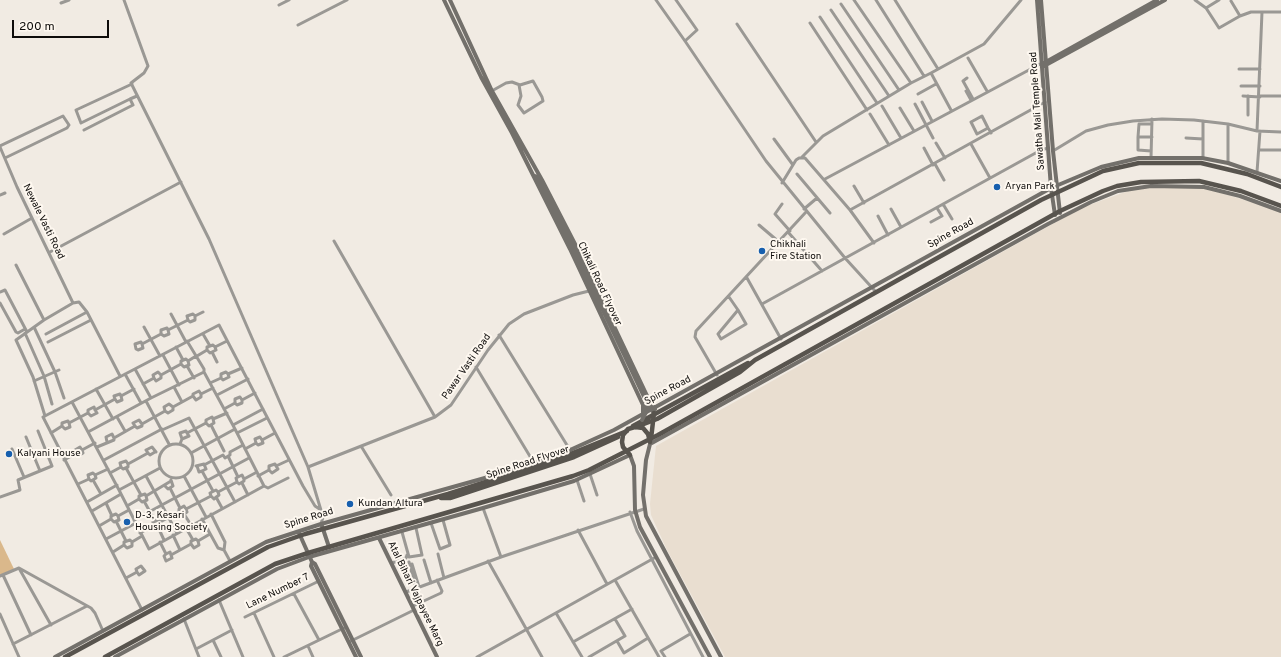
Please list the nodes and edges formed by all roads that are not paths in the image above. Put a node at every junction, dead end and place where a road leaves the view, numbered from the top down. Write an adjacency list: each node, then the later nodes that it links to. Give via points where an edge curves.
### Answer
1 (69, 0): 20 (street)
2 (124, 0): 42 (street, via 148,66)
3 (289, 0): 22 (street)
4 (347, 0): 31 (street)
5 (444, 0): 49 (street)
6 (450, 0): 49 (street)
7 (656, 0): 32 (street)
8 (676, 0): 32 (street, via 697,30)
9 (854, 0): 41 (street)
10 (876, 0): 39 (street)
11 (895, 0): 35 (street)
12 (1021, 0): 35 (street, via 984,44)
13 (1037, 0): 34 (street, Sawatha Mali Temple Road)
14 (1041, 0): 34 (street, Sawatha Mali Temple Road)
15 (1157, 0): 34 (street)
16 (1165, 0): 34 (street)
17 (1195, 0): 23 (street)
18 (1220, 0): 23 (street)
19 (1231, 1): 27 (street)
20 (61, 4)
21 (841, 4): 47 (street)
22 (279, 5)
23 (1206, 8): 27 (street, via 1219,28)
24 (831, 10): 53 (street)
25 (1262, 12): 26 (street); 27 (street); 37 (street)
26 (1281, 12)
27 (1240, 16)
28 (820, 17): 63 (street)
29 (810, 23): 68 (street)
30 (737, 24): 92 (street)
31 (298, 25)
32 (685, 41): 120 (street)
33 (968, 58): 48 (street)
34 (1044, 64): 48 (street); 62 (street, Sawatha Mali Temple Road); 98 (street, Sawatha Mali Temple Road)
35 (938, 69): 38 (street)
36 (1238, 69): 37 (street)
37 (1260, 69): 46 (street)
38 (930, 73): 39 (street); 43 (street)
39 (924, 76): 41 (street)
40 (967, 78): 59 (street, via 963,81)
41 (911, 83): 47 (street)
42 (132, 84): 52 (street); 58 (street, via 76,110 81,122)
43 (936, 84): 51 (street); 69 (street)
44 (519, 85): 44 (street, via 521,96 518,105 523,112 542,102 534,82); 49 (street, via 509,82)
45 (1241, 86): 46 (street)
46 (1260, 86): 56 (street)
47 (899, 90): 53 (street)
48 (987, 91): 59 (street)
49 (490, 92): 75 (street)
50 (966, 92): 59 (street)
51 (918, 94)
52 (137, 96): 58 (street); 60 (street)
53 (889, 96): 63 (street)
54 (1243, 96): 55 (street)
55 (1248, 96): 56 (street); 71 (street)
56 (1260, 96): 57 (street); 82 (street)
57 (1281, 96)
58 (130, 99): 65 (street)
59 (972, 99): 69 (street)
60 (140, 102): 65 (street); 118 (street)
61 (922, 102): 74 (street)
62 (1045, 102): 84 (street); 98 (street, Sawatha Mali Temple Road)
63 (877, 103): 68 (street)
64 (915, 104): 78 (street)
65 (133, 105): 80 (street)
66 (882, 106): 87 (street)
67 (900, 108): 81 (street)
68 (867, 110): 92 (street)
69 (951, 110): 74 (street)
70 (870, 114): 95 (street)
71 (1248, 115)
72 (1152, 119): 73 (street); 76 (street); 98 (street, via 1096,128)
73 (1203, 120): 77 (street); 91 (street)
74 (932, 121): 78 (street)
75 (508, 122): 110 (street); 112 (street)
76 (1152, 124): 85 (street, via 1139,124); 86 (street)
77 (1228, 124): 82 (street); 107 (street)
78 (926, 125): 81 (street); 88 (street)
79 (988, 128): 79 (street, via 982,116 971,122 977,134); 84 (street)
80 (84, 130)
81 (914, 131): 87 (street)
82 (1259, 131): 83 (street); 99 (street)
83 (1281, 132)
84 (991, 133): 94 (street)
85 (1138, 137): 86 (street); 101 (street, via 1138,150)
86 (1152, 137): 101 (street)
87 (901, 138): 95 (street)
88 (933, 138)
89 (1186, 138): 91 (street)
90 (774, 139): 109 (street)
91 (1203, 139): 105 (street)
92 (816, 142): 102 (street)
93 (936, 143): 103 (street)
94 (972, 144): 103 (street); 114 (street)
95 (889, 145): 115 (street)
96 (0, 146): 106 (street, Newale Vasti Road); 106 (street, via 63,116 70,125)
97 (924, 148): 108 (street)
98 (1050, 149): 114 (street); 122 (street, Sawatha Mali Temple Road); 124 (street, Sawatha Mali Temple Road)
99 (1259, 150): 100 (street); 111 (street)
100 (1281, 150)
101 (1151, 151): 104 (street)
102 (802, 157): 109 (street); 115 (street)
103 (945, 158): 108 (street)
104 (1151, 158): 105 (street, Spine Road); 122 (street, Spine Road, via 1112,163)
105 (1203, 158): 107 (street, Spine Road)
106 (4, 161): 146 (street, Newale Vasti Road)
107 (1228, 163): 111 (street, Spine Road)
108 (934, 164): 117 (street); 130 (street)
109 (792, 165): 120 (street)
110 (538, 172): 116 (street); 237 (street)
111 (1258, 172): 119 (street, Spine Road)
112 (533, 174): 116 (street, Chikali Road Flyover); 164 (street)
113 (797, 174): 129 (street)
114 (990, 178): 132 (street)
115 (825, 179): 137 (street)
116 (539, 180): 231 (street, Chikali Road Flyover)
117 (944, 180)
118 (181, 182): 158 (street); 296 (street, via 209,239)
119 (1281, 182)
120 (782, 183): 139 (street)
121 (854, 186): 130 (street)
122 (1056, 186): 124 (street, Spine Road); 125 (street, Sawatha Mali Temple Road)
123 (1281, 187): 125 (main road, via 1232,169 1195,163 1150,162 1108,170)
124 (1051, 188): 127 (street, Sawatha Mali Temple Road); 163 (street, Spine Road)
125 (1057, 192): 127 (main road, Spine Road); 140 (street, Sawatha Mali Temple Road)
126 (5, 193): 128 (street)
127 (1052, 194): 143 (street, Sawatha Mali Temple Road); 166 (main road, Spine Road)
128 (0, 196)
129 (817, 198): 139 (street); 142 (street)
130 (864, 203): 137 (street)
131 (782, 204): 152 (street, via 775,214)
132 (944, 204): 135 (street); 147 (street)
133 (1072, 205): 134 (main road, via 1118,186 1151,181 1199,182 1241,191); 138 (main road); 140 (main road)
134 (1281, 206)
135 (937, 208): 149 (street, via 942,216); 151 (street)
136 (891, 209): 151 (street)
137 (850, 210): 157 (street)
138 (1075, 210): 141 (street, via 1112,193 1134,187 1194,186 1240,196); 145 (street)
139 (805, 211): 152 (street); 159 (street)
140 (1060, 211): 143 (main road); 145 (street, Sawatha Mali Temple Road)
141 (1281, 211)
142 (830, 213)
143 (1055, 214): 148 (street, Sawatha Mali Temple Road); 405 (main road, via 658,435 589,470)
144 (878, 216): 154 (street)
145 (1062, 217): 148 (street)
146 (32, 218): 153 (street); 158 (street, Newale Vasti Road)
147 (952, 219)
148 (1056, 220): 267 (street)
149 (931, 222)
150 (759, 225): 156 (street)
151 (902, 227): 154 (street)
152 (789, 231): 156 (street); 161 (street)
153 (4, 234)
154 (888, 235): 157 (street)
155 (334, 241): 244 (street)
156 (780, 242): 162 (street)
157 (874, 243): 159 (street)
158 (50, 252): 169 (street, Newale Vasti Road)
159 (845, 258): 161 (street); 163 (street)
160 (16, 265): 175 (street)
161 (822, 271): 170 (street)
162 (747, 278): 167 (street); 170 (street)
163 (872, 288): 166 (street); 185 (street, Spine Road)
164 (590, 291): 183 (street, Pawar Vasti Road, via 524,314 509,324); 239 (street, via 643,405)
165 (0, 292): 180 (street, via 5,290)
166 (876, 292): 198 (main road, Spine Road)
167 (729, 297): 171 (street); 211 (street, via 696,332 695,337)
168 (0, 303): 180 (street, via 16,332)
169 (73, 303): 172 (street, via 80,302); 175 (street)
170 (762, 304): 185 (street)
171 (738, 310): 171 (street, via 746,324 722,339 718,334)
172 (87, 312): 176 (street); 181 (street)
173 (203, 312): 177 (street, via 187,316 188,320)
174 (171, 314): 177 (street)
175 (44, 320): 178 (street)
176 (91, 320): 187 (street); 213 (street)
177 (177, 325): 184 (street, via 160,331 161,334); 188 (street)
178 (34, 327): 180 (street); 208 (street)
179 (144, 327): 184 (street)
180 (26, 331): 212 (street); 216 (street, via 16,340)
181 (46, 334)
182 (203, 334): 186 (street, via 219,325); 188 (street); 190 (street)
183 (499, 336): 203 (street, Pawar Vasti Road); 278 (street)
184 (151, 339): 189 (street); 195 (street)
185 (781, 339): 211 (street, Spine Road)
186 (227, 341): 192 (street); 204 (street)
187 (48, 342)
188 (187, 342): 191 (street); 196 (street)
189 (142, 344)
190 (210, 346): 192 (street); 193 (street)
191 (176, 347): 195 (street); 197 (street)
192 (215, 347): 194 (street, via 216,350)
193 (208, 350): 194 (street, via 209,353); 196 (street)
194 (212, 352): 200 (street)
195 (161, 355): 205 (street); 207 (street)
196 (197, 356): 199 (street); 209 (street)
197 (183, 360): 199 (street); 201 (street)
198 (755, 360): 237 (main road, Spine Road Flyover); 278 (main road, Spine Road, via 740,372 657,419)
199 (188, 361): 202 (street, via 189,364)
200 (218, 362)
201 (181, 364): 202 (street, via 183,367); 207 (street)
202 (186, 366): 214 (street)
203 (476, 367): 244 (street, Pawar Vasti Road, via 451,405); 290 (street)
204 (242, 368): 215 (street); 217 (street, via 221,374 221,378)
205 (135, 369): 210 (street); 218 (street)
206 (59, 370): 208 (street)
207 (171, 370): 218 (street, via 161,375 158,372); 219 (street)
208 (55, 372): 212 (street); 226 (street)
209 (204, 372): 214 (street); 217 (street)
210 (125, 374): 213 (street); 223 (street)
211 (717, 375): 237 (street, Spine Road)
212 (44, 376): 216 (street); 232 (street)
213 (120, 376): 222 (street)
214 (194, 378): 219 (street)
215 (248, 379): 224 (street); 225 (street)
216 (34, 381): 240 (street)
217 (210, 383): 221 (street)
218 (144, 384): 227 (street)
219 (179, 385): 220 (street)
220 (174, 387): 227 (street); 230 (street)
221 (213, 388): 225 (street); 230 (street, via 201,394 198,391)
222 (96, 389): 229 (street); 234 (street)
223 (134, 389): 233 (street); 234 (street, via 121,396 114,396 115,399)
224 (255, 393): 235 (street, via 242,400 240,397 234,399 235,403); 236 (street)
225 (217, 395): 235 (street)
226 (64, 398)
227 (151, 398): 228 (street)
228 (146, 401): 233 (street); 241 (street)
229 (72, 402): 240 (street); 242 (street)
230 (182, 402): 241 (street, via 172,407 170,404 164,407 166,411)
231 (647, 403): 237 (street, Chikali Road Flyover, bridge); 248 (street, bridge)
232 (52, 404)
233 (141, 404): 243 (street)
234 (105, 405): 242 (street, via 88,410 88,413); 246 (street)
235 (224, 409): 238 (street)
236 (263, 409): 245 (street); 251 (street)
237 (655, 411): 239 (street, Spine Road); 248 (main road, Spine Road Flyover, bridge); 267 (main road, bridge)
238 (226, 413): 247 (street); 251 (street)
239 (643, 415): 278 (street, Spine Road)
240 (45, 416): 259 (street, via 43,417)
241 (155, 416): 255 (street); 257 (street, via 142,424 139,420 134,423 135,426)
242 (80, 417): 258 (street); 259 (street, via 69,423 62,423 62,426)
243 (117, 417): 246 (street); 257 (street)
244 (435, 417): 272 (street, Pawar Vasti Road)
245 (267, 418): 261 (street); 262 (street)
246 (113, 419): 258 (street)
247 (213, 419): 249 (street, via 211,417); 250 (street, via 214,423)
248 (642, 420): 253 (main road, Spine Road Flyover, bridge)
249 (206, 423): 250 (street, via 208,426); 252 (street)
250 (211, 425): 265 (street)
251 (233, 425): 254 (street)
252 (196, 428): 255 (street, via 188,417); 260 (street); 271 (street)
253 (630, 428): 263 (main road, Spine Road Flyover, bridge); 267 (main road, bridge, via 643,428)
254 (235, 429): 261 (street); 265 (street)
255 (162, 430): 268 (street); 287 (street)
256 (38, 431): 301 (street, via 52,466)
257 (125, 431): 270 (street, via 114,438 112,434 106,437 107,442)
258 (88, 432): 270 (street)
259 (51, 433): 286 (street)
260 (187, 433): 266 (street, via 188,437); 266 (street, via 185,431 180,434)
261 (237, 433): 273 (street)
262 (275, 433): 273 (street, via 262,440 260,437 255,439 256,443); 289 (street)
263 (623, 435): 282 (main road, bridge, via 622,445); 343 (main road, Spine Road Flyover, via 574,458 450,498)
264 (26, 437): 301 (street)
265 (218, 438): 271 (street); 275 (street)
266 (182, 439): 269 (street)
267 (650, 442): 358 (street, via 644,480)
268 (169, 444): 269 (street); 281 (street)
269 (180, 444): 280 (street)
270 (96, 445): 286 (street, via 82,450 83,453 78,456 75,454); 287 (street)
271 (206, 445): 280 (street); 288 (street)
272 (361, 446): 296 (street, Pawar Vasti Road); 337 (street)
273 (244, 447): 277 (street); 285 (street)
274 (12, 449): 311 (street)
275 (224, 451): 277 (street, via 228,449); 283 (street)
276 (155, 452): 279 (street, via 150,455); 279 (street, via 152,447 146,450); 281 (street)
277 (230, 452): 284 (street)
278 (571, 452): 290 (street, Spine Road); 343 (main road, Spine Road)
279 (148, 453): 291 (street)
280 (191, 453): 293 (street)
281 (160, 454): 299 (street)
282 (630, 455): 306 (street); 361 (street, via 634,466)
283 (223, 456): 284 (street); 288 (street)
284 (228, 456): 295 (street)
285 (250, 458): 295 (street); 305 (street)
286 (64, 460): 322 (street)
287 (104, 460): 300 (street)
288 (213, 460): 292 (street); 304 (street)
289 (289, 460): 305 (street, via 276,466 274,464 269,467 270,470); 360 (street, via 314,506)
290 (534, 463): 382 (street, Spine Road)
291 (128, 464): 297 (street, via 126,461 120,463); 298 (street)
292 (204, 465): 294 (street); 302 (street, via 206,469)
293 (192, 466): 294 (street); 309 (street)
294 (197, 466): 302 (street, via 199,472)
295 (233, 467): 304 (street); 310 (street)
296 (308, 467): 360 (street)
297 (121, 468): 298 (street); 303 (street)
298 (126, 468): 319 (street)
299 (160, 468): 308 (street); 314 (street)
300 (108, 469): 303 (street); 307 (street)
301 (40, 471): 311 (street)
302 (202, 471): 318 (street)
303 (110, 473): 323 (street)
304 (220, 474): 318 (street); 327 (street)
305 (258, 474): 315 (street); 325 (street)
306 (590, 474): 317 (street); 338 (street)
307 (95, 475): 313 (street, via 93,472 88,475); 316 (street, via 96,478)
308 (146, 476): 319 (street); 331 (street)
309 (184, 476): 314 (street); 328 (street)
310 (238, 477): 315 (street, via 242,475); 320 (street)
311 (24, 478): 341 (street, via 18,480 20,490)
312 (288, 478): 325 (street, via 268,488)
313 (88, 479): 316 (street); 322 (street)
314 (171, 479): 324 (street); 326 (street, via 174,485)
315 (244, 479): 321 (street)
316 (93, 480): 333 (street)
317 (577, 480): 346 (street); 356 (street)
318 (207, 481): 328 (street); 330 (street)
319 (134, 482): 329 (street); 335 (street)
320 (237, 482): 321 (street); 327 (street)
321 (242, 483): 336 (street)
322 (78, 484): 348 (street)
323 (117, 485): 329 (street); 333 (street)
324 (165, 486): 326 (street, via 167,489); 331 (street)
325 (264, 486): 336 (street)
326 (170, 488): 344 (street)
327 (228, 488): 332 (street); 350 (street)
328 (192, 489): 344 (street); 349 (street)
329 (119, 490): 334 (street)
330 (213, 491): 332 (street); 340 (street, via 210,493)
331 (155, 492): 339 (street); 352 (street)
332 (218, 492): 342 (street, via 219,495)
333 (101, 494): 348 (street)
334 (121, 494): 351 (street); 353 (street)
335 (141, 495): 339 (street); 345 (street)
336 (248, 495): 350 (street)
337 (391, 495)
338 (597, 495)
339 (146, 496): 347 (street, via 147,499)
340 (211, 496): 342 (street); 349 (street)
341 (0, 497)
342 (216, 497): 355 (street)
343 (435, 497): 382 (main road, Spine Road)
344 (175, 498): 352 (street); 354 (street)
345 (139, 499): 347 (street, via 141,502); 353 (street)
346 (584, 500)
347 (144, 501): 363 (street)
348 (87, 502): 362 (street)
349 (199, 502): 357 (street); 369 (street)
350 (235, 502): 355 (street)
351 (106, 503): 362 (street); 370 (street)
352 (162, 505): 363 (street); 371 (street)
353 (127, 506): 359 (street)
354 (180, 508): 357 (street, via 184,506); 364 (street)
355 (222, 508): 367 (street)
356 (483, 508): 373 (street); 413 (street)
357 (186, 509): 366 (street, via 187,512)
358 (644, 509): 361 (street); 482 (street, via 648,523)
359 (129, 510): 368 (street); 376 (street)
360 (321, 510): 382 (street)
361 (634, 510): 365 (street); 414 (street)
362 (92, 511): 380 (street)
363 (150, 511): 375 (street); 376 (street)
364 (179, 512): 366 (street, via 181,515); 371 (street)
365 (630, 512): 386 (street); 414 (street, via 637,531)
366 (184, 514): 379 (street)
367 (211, 514): 369 (street); 407 (street, via 225,542)
368 (118, 516): 370 (street, via 116,514); 374 (street, via 119,519)
369 (206, 517): 372 (street)
370 (112, 518): 374 (street, via 113,522); 380 (street)
371 (168, 518): 377 (street); 390 (street)
372 (202, 519): 379 (street); 392 (street)
373 (443, 520): 378 (street); 378 (street, via 449,547 438,549)
374 (116, 521): 387 (street)
375 (155, 521): 377 (street); 381 (street, via 152,523)
376 (135, 522): 387 (street); 388 (street)
377 (160, 522): 383 (street, via 161,525)
378 (431, 524): 385 (street)
379 (190, 525): 384 (street)
380 (99, 526): 396 (street)
381 (153, 526): 383 (street); 388 (street)
382 (322, 526): 391 (main road, Spine Road); 405 (street)
383 (158, 527): 397 (street)
384 (186, 528): 390 (street); 398 (street)
385 (416, 528): 389 (street); 389 (street, via 422,555 409,557)
386 (578, 530): 413 (street); 429 (street)
387 (121, 531): 396 (street); 399 (street)
388 (140, 532): 394 (street)
389 (401, 532): 395 (street); 418 (street, via 408,557)
390 (177, 533): 393 (street)
391 (299, 533): 412 (street); 416 (street, Spine Road, via 266,542); 462 (main road, Spine Road, via 247,557)
392 (210, 534): 400 (street); 407 (street, via 218,548)
393 (173, 535): 397 (street); 406 (street)
394 (142, 536): 401 (street); 402 (street, via 148,549)
395 (380, 538): 412 (street); 418 (street, Atal Bihari Vajpayee Marg)
396 (106, 539): 408 (street)
397 (164, 540): 402 (street)
398 (193, 540): 400 (street); 403 (street)
399 (126, 541): 401 (street); 404 (street)
400 (198, 541): 403 (street, via 199,545 194,548)
401 (132, 542): 404 (street, via 132,546 127,548)
402 (160, 542): 409 (street)
403 (191, 544): 406 (street)
404 (124, 545): 408 (street)
405 (329, 547): 412 (main road)
406 (180, 550): 411 (street)
407 (224, 550): 416 (street)
408 (113, 552): 423 (street)
409 (166, 554): 411 (street, via 170,552); 411 (street, via 164,556 167,561 172,558)
410 (438, 554): 424 (street)
411 (171, 555)
412 (310, 557): 427 (street, via 311,566); 433 (street, via 277,569); 445 (street, via 316,564); 463 (main road, via 276,564)
413 (500, 557): 417 (street)
414 (654, 558): 426 (street); 449 (street); 481 (street)
415 (424, 560): 428 (street)
416 (230, 561): 437 (street, Spine Road)
417 (488, 562): 424 (street); 447 (street)
418 (392, 563): 431 (street, Atal Bihari Vajpayee Marg)
419 (410, 563): 430 (street)
420 (19, 568): 422 (street); 434 (street); 444 (street)
421 (137, 572): 423 (street)
422 (1, 576): 450 (street)
423 (126, 578): 437 (street)
424 (444, 578): 425 (street)
425 (438, 580): 428 (street); 435 (street, via 441,593)
426 (615, 580): 429 (street); 436 (street)
427 (319, 582): 432 (street, Lane Number 7); 445 (street)
428 (431, 583): 430 (street)
429 (607, 584): 439 (street)
430 (418, 588): 431 (street)
431 (406, 592): 435 (street, Atal Bihari Vajpayee Marg)
432 (294, 594): 438 (street, Lane Number 7); 453 (street)
433 (218, 600): 442 (street); 446 (street)
434 (87, 606): 444 (street); 448 (street, via 95,613)
435 (413, 608): 454 (street); 473 (street, Atal Bihari Vajpayee Marg)
436 (632, 609): 443 (street); 451 (street)
437 (142, 610): 448 (street, Spine Road)
438 (254, 613): 441 (street, Lane Number 7); 468 (street)
439 (556, 613): 447 (street); 456 (street)
440 (0, 614): 457 (street)
441 (245, 617)
442 (184, 619): 459 (street); 464 (street)
443 (615, 619): 455 (street, via 625,636); 456 (street)
444 (51, 625): 450 (street)
445 (344, 628): 453 (street); 454 (street)
446 (232, 630): 452 (street); 467 (street)
447 (526, 630): 474 (street); 475 (street)
448 (103, 631): 461 (street, Spine Road)
449 (690, 634): 479 (street, via 661,651); 480 (street)
450 (31, 635): 457 (street)
451 (648, 638): 455 (street, via 624,653); 478 (street)
452 (214, 640): 459 (street); 466 (street)
453 (318, 640): 458 (street)
454 (351, 641): 471 (street); 472 (street)
455 (617, 641): 477 (street)
456 (573, 642): 476 (street)
457 (13, 644): 460 (street)
458 (308, 646): 469 (street); 470 (street)
459 (196, 648): 465 (street)
460 (19, 657)
461 (54, 657)
462 (65, 657)
463 (105, 657)
464 (115, 657)
465 (199, 657)
466 (221, 657)
467 (243, 657)
468 (274, 657)
469 (284, 657)
470 (313, 657)
471 (356, 657)
472 (361, 657)
473 (437, 657)
474 (477, 657)
475 (542, 657)
476 (582, 657)
477 (589, 657)
478 (659, 657)
479 (665, 657)
480 (703, 657)
481 (710, 657)
482 (721, 657)

